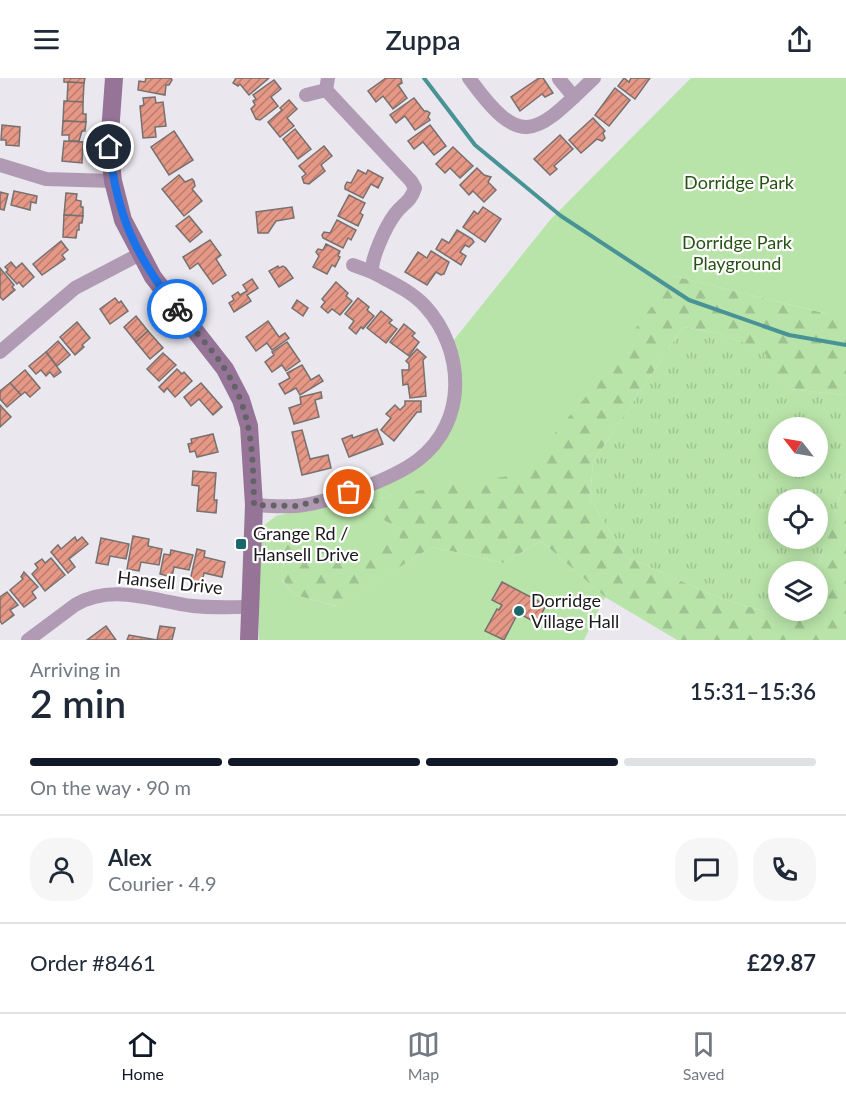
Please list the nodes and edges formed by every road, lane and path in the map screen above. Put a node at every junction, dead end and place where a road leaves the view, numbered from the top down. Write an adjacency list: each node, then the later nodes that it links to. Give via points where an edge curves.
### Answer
1 (114, 78): 9 (main road, via 109,147)
2 (469, 78): 7 (street, via 487,103 513,125 535,128)
3 (594, 78): 7 (street)
4 (559, 79): 7 (street)
5 (327, 84): 6 (street); 12 (street, via 415,188 411,200 394,214 371,264)
6 (306, 95)
7 (574, 97)
8 (0, 165): 9 (street, via 46,179)
9 (113, 181): 10 (main road, via 123,220)
10 (140, 254): 13 (street, via 75,288); 14 (main road, via 236,388 249,426)
11 (353, 265): 12 (street)
12 (372, 272): 14 (street, via 405,290 438,323 453,357 453,406 448,421 419,460 366,487 297,506)
13 (0, 352)
14 (254, 505): 15 (main road)
15 (249, 607): 16 (street, Hansell Drive, via 195,606 119,593 100,595 75,605); 17 (main road)
16 (28, 640)
17 (249, 640)

